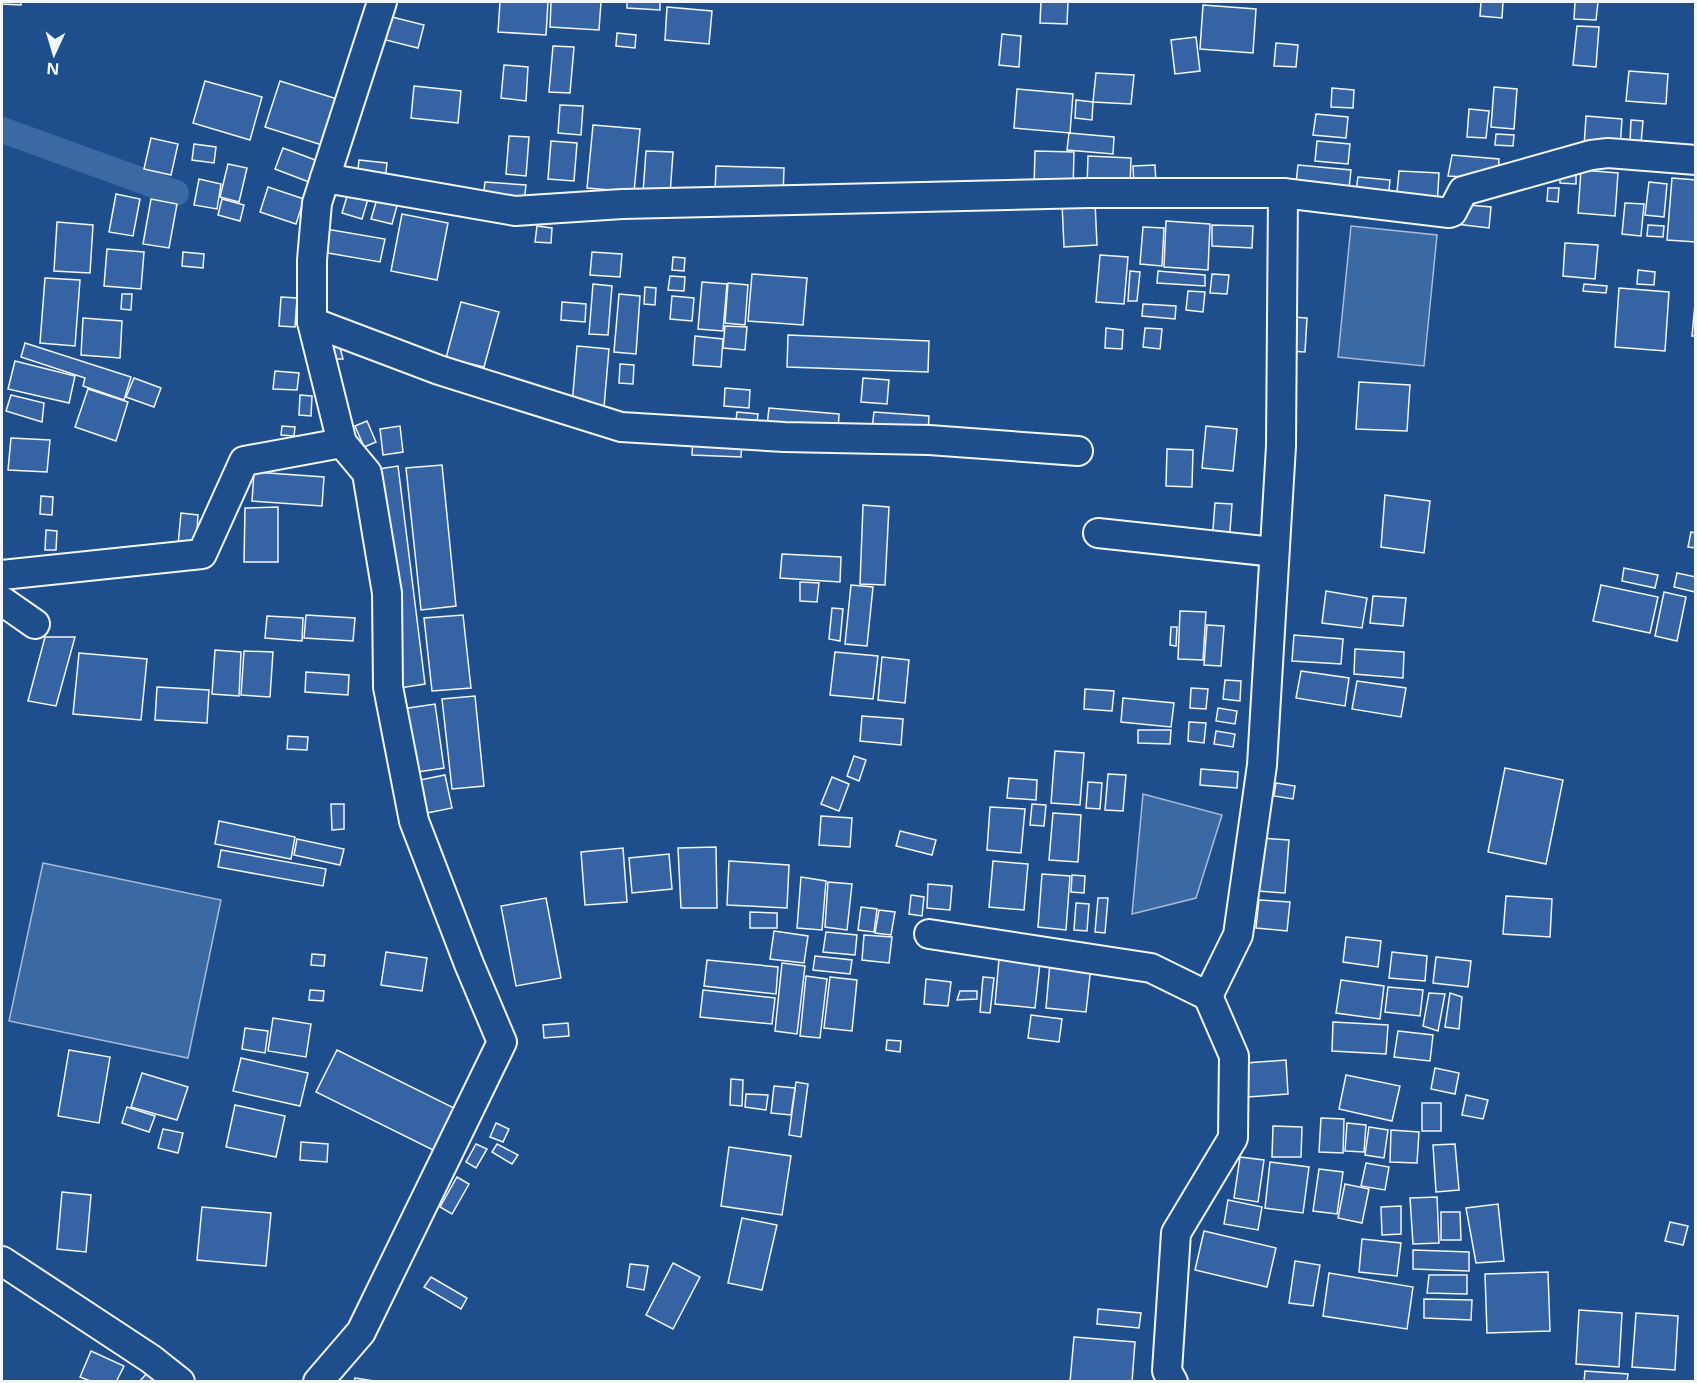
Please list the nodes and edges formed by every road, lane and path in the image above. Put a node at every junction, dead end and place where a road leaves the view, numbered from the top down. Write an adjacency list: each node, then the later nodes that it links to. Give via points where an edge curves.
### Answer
1 (382, 2): 3 (street)
2 (1695, 160): 4 (street, via 1600,153 1463,191 1449,213)
3 (325, 178): 4 (street, via 515,211 622,204 1089,193); 5 (street, via 316,203)
4 (1283, 193): 9 (street, via 1281,446)
5 (312, 322): 6 (street); 7 (street, via 439,370 621,426)
6 (342, 443): 10 (street, via 244,461 202,554); 18 (street, via 367,472 387,593 388,687 414,821 502,1042 361,1332)
7 (1078, 451)
8 (1098, 533): 9 (street)
9 (1274, 552): 14 (street, via 1262,765 1238,934)
10 (2, 575)
11 (2, 601): 12 (street)
12 (35, 624)
13 (929, 934): 14 (street, via 1151,968)
14 (1208, 996): 16 (street, via 1234,1056 1233,1138 1176,1233)
15 (2, 1261): 17 (street)
16 (1164, 1378)
17 (180, 1382)
18 (318, 1382)

